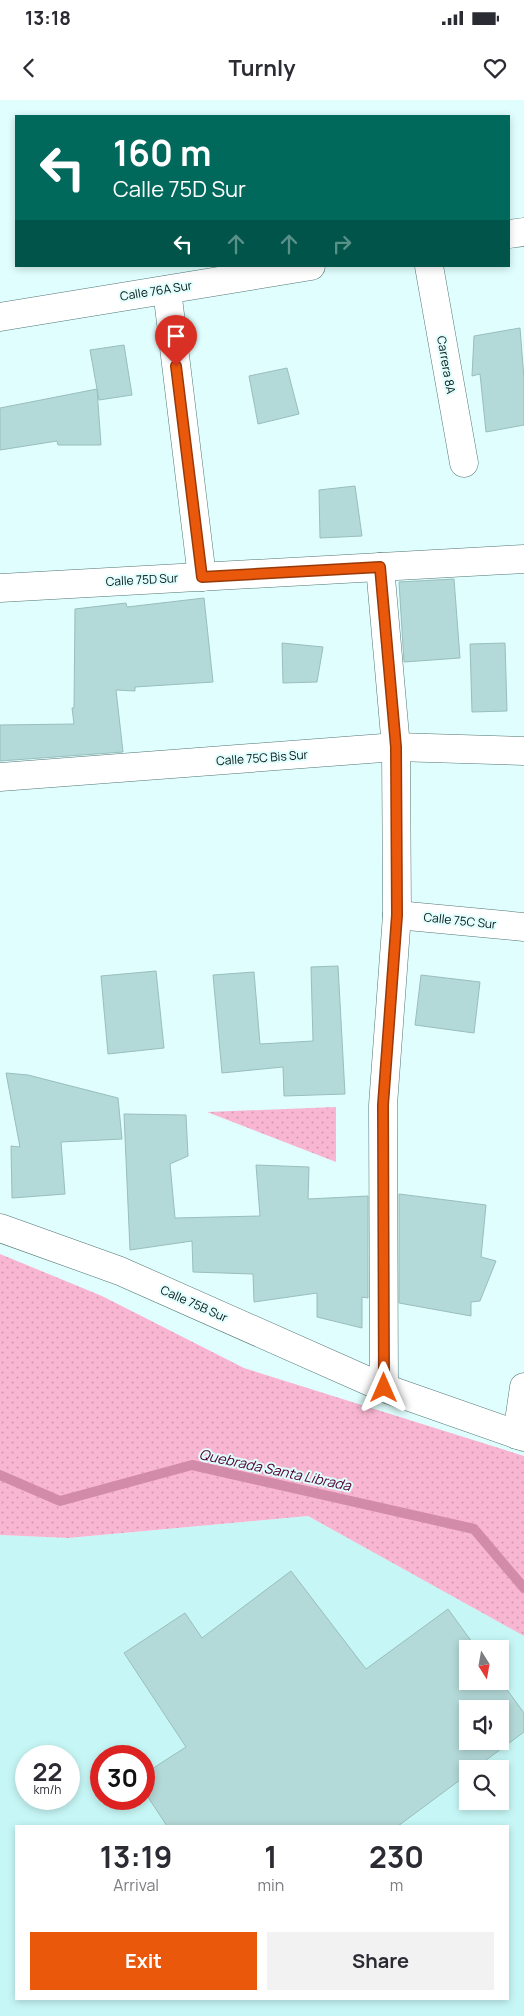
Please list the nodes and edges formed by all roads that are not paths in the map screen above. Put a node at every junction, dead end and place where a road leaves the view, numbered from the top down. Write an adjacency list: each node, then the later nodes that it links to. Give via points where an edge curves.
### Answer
1 (524, 232): 2 (street)
2 (510, 234)
3 (306, 267): 5 (street, Calle 76A Sur)
4 (429, 267): 7 (street, Carrera 8A)
5 (167, 290): 6 (street, Calle 76A Sur); 10 (street)
6 (0, 317)
7 (464, 463)
8 (524, 559): 9 (street, Calle 75D Sur)
9 (380, 567): 10 (street, Calle 75D Sur); 12 (street)
10 (202, 577): 11 (street, Calle 75D Sur)
11 (0, 588)
12 (396, 747): 13 (street, Calle 75C Bis Sur); 14 (street, Calle 75C Bis Sur); 15 (street)
13 (524, 751)
14 (0, 777)
15 (397, 915): 16 (street, Calle 75C Sur); 19 (street, via 383,1105)
16 (524, 927)
17 (0, 1228): 19 (street, Calle 75B Sur, via 120,1271)
18 (524, 1387): 20 (street)
19 (384, 1388): 20 (street, Calle 75B Sur)
20 (520, 1436)

